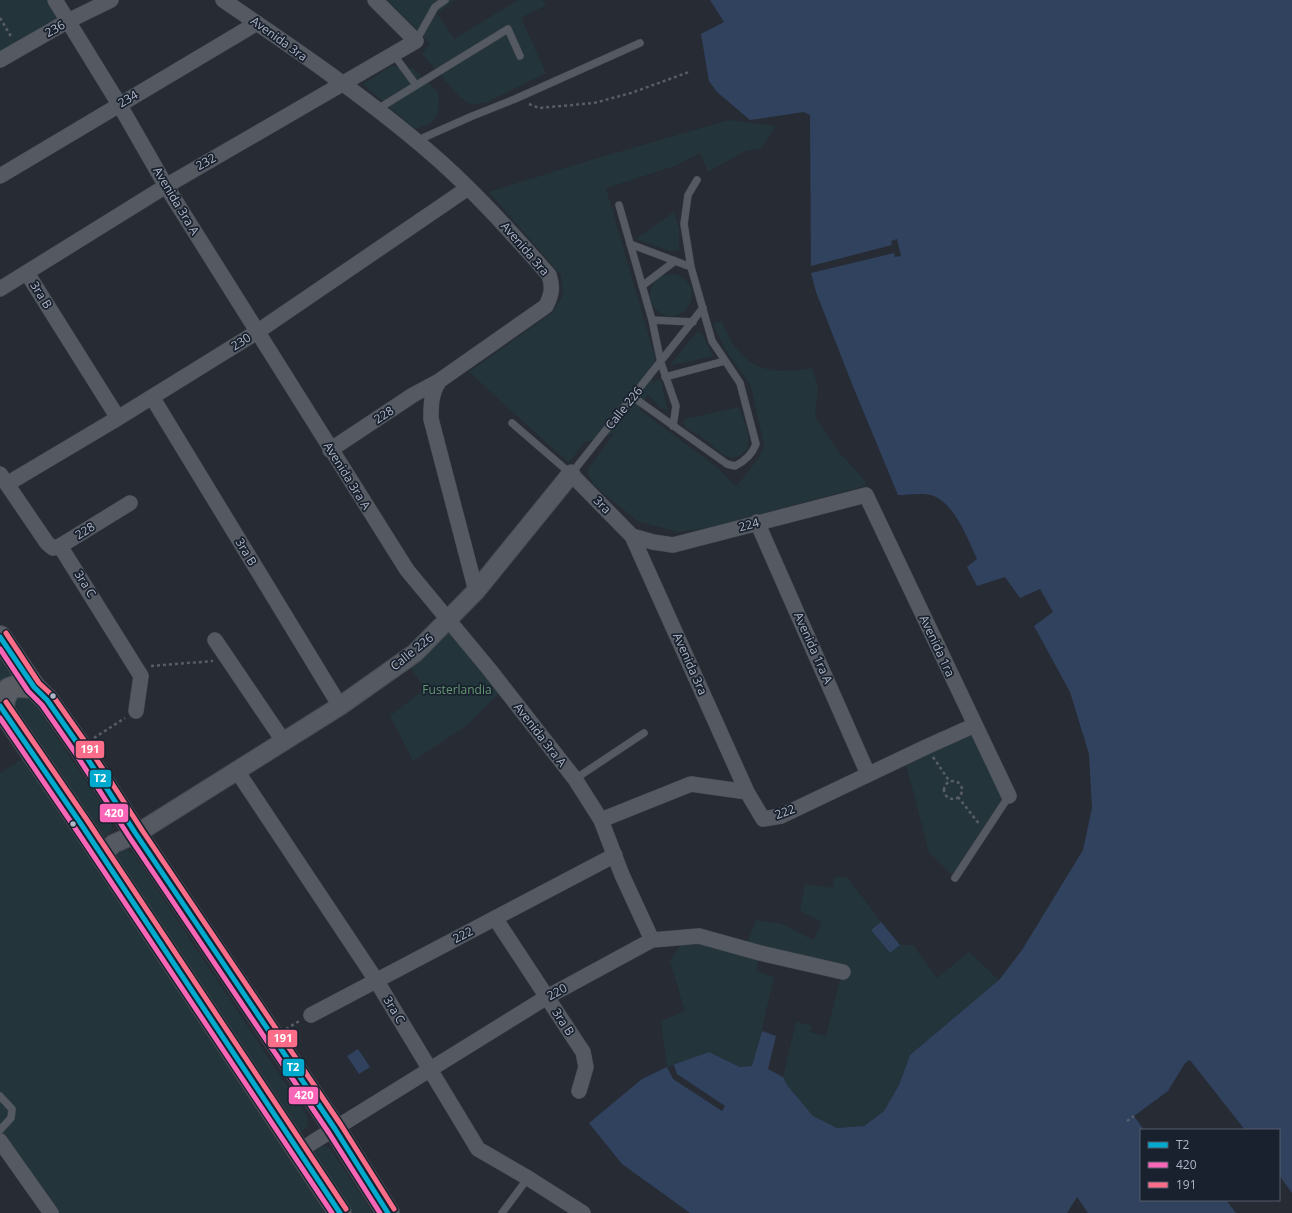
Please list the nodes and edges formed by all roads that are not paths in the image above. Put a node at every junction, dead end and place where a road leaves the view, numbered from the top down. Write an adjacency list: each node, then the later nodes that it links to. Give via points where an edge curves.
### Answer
1 (55, 0): 6 (street, Avenida 3ra A)
2 (111, 0): 6 (street, 236)
3 (223, 0): 7 (street, Avenida 3ra)
4 (375, 0): 8 (street)
5 (445, 0): 8 (lane, via 435,7)
6 (68, 21): 12 (street, 236); 15 (street, Avenida 3ra A)
7 (257, 23): 13 (street, Avenida 3ra); 15 (street, 234)
8 (416, 41): 10 (street, 232)
9 (640, 42): 17 (lane, via 515,100)
10 (394, 55): 13 (street, 232); 14 (lane)
11 (520, 56): 14 (lane, via 508,29)
12 (0, 60)
13 (341, 84): 16 (street, Avenida 3ra); 20 (street, 232)
14 (416, 85): 16 (lane)
15 (119, 104): 18 (street, 234); 20 (street, Avenida 3ra A)
16 (376, 110): 17 (street, Avenida 3ra)
17 (416, 141): 21 (street, Avenida 3ra)
18 (0, 176)
19 (697, 180): 25 (lane, via 688,195 684,224)
20 (166, 186): 26 (street, 232); 32 (street, Avenida 3ra A)
21 (468, 188): 32 (street, 230); 36 (street, Avenida 3ra, via 550,275 552,295 546,306)
22 (619, 205): 23 (lane)
23 (630, 244): 24 (lane); 27 (lane)
24 (675, 261): 25 (lane); 27 (lane)
25 (691, 267): 29 (lane)
26 (27, 273): 28 (street, 232); 39 (street, 3ra B)
27 (642, 286): 30 (lane)
28 (0, 289)
29 (703, 308): 31 (lane); 33 (lane, via 712,341)
30 (652, 320): 31 (lane); 34 (lane)
31 (693, 322): 34 (lane, Calle 226)
32 (257, 332): 37 (street, 230); 42 (street, Avenida 3ra A)
33 (725, 361): 35 (lane); 41 (lane, via 740,383 756,444 753,452 735,466 727,464)
34 (661, 363): 35 (lane); 38 (lane, Calle 226)
35 (665, 377): 41 (lane, via 676,406)
36 (439, 381): 42 (street, 228, via 413,395); 50 (street, via 431,399 431,419)
37 (152, 397): 39 (street, 230); 55 (street, 3ra B)
38 (633, 397): 41 (lane); 43 (lane, Calle 226)
39 (118, 418): 44 (street, 230)
40 (512, 423): 43 (lane)
41 (674, 426)
42 (330, 450): 51 (street, Avenida 3ra A, via 407,570)
43 (571, 474): 48 (street, 3ra); 50 (street, Calle 226)
44 (3, 479): 49 (street, via 47,543 53,548)
45 (866, 495): 47 (street, 224); 58 (street, Avenida 1ra)
46 (130, 503): 49 (street, 228)
47 (757, 522): 48 (street, 224, via 673,545); 62 (street, Avenida 1ra A)
48 (632, 536): 64 (street, Avenida 3ra)
49 (60, 546): 57 (street, 3ra C, via 141,676)
50 (476, 591): 51 (street, Calle 226)
51 (448, 621): 55 (street, Calle 226, via 415,653); 63 (street, Avenida 3ra A)
52 (0, 637): 54 (highway)
53 (215, 640): 60 (street)
54 (34, 687): 56 (highway, via 18,686 9,689); 67 (highway, via 47,700 80,747)
55 (340, 706): 60 (street, Calle 226)
56 (2, 708): 69 (highway)
57 (136, 711)
58 (975, 726): 62 (street, 222); 65 (street, Avenida 1ra)
59 (644, 733): 63 (lane)
60 (284, 742): 61 (street, Calle 226)
61 (236, 771): 67 (street, Calle 226); 74 (street, 3ra C)
62 (868, 774): 64 (street, 222, via 781,816 762,819)
63 (575, 779): 66 (street, Avenida 3ra A)
64 (747, 792): 66 (street, via 691,784)
65 (1009, 796): 70 (lane)
66 (601, 820): 68 (street, Avenida 3ra A)
67 (136, 834): 69 (street, Calle 226, via 113,844); 80 (highway)
68 (615, 855): 71 (street, 222); 72 (street, Avenida 3ra A)
69 (102, 856): 83 (highway)
70 (955, 878)
71 (495, 918): 74 (street, 222); 75 (street, 3ra B)
72 (652, 940): 73 (street, 220, via 699,936); 75 (street, 220)
73 (842, 972)
74 (376, 980): 76 (street, 222); 77 (street, 3ra C)
75 (547, 998): 77 (street, 220); 78 (street, 3ra B, via 583,1052 586,1067)
76 (311, 1015)
77 (430, 1069): 80 (street, 220); 84 (street, 3ra C, via 478,1149)
78 (579, 1092)
79 (0, 1096): 81 (lane, via 12,1109 11,1118)
80 (335, 1128): 83 (street, 220); 87 (highway)
81 (0, 1130)
82 (0, 1140): 85 (street)
83 (299, 1152): 86 (highway)
84 (528, 1178): 88 (lane); 89 (street, 3ra C)
85 (51, 1213)
86 (340, 1213)
87 (388, 1213)
88 (502, 1213)
89 (583, 1213)

